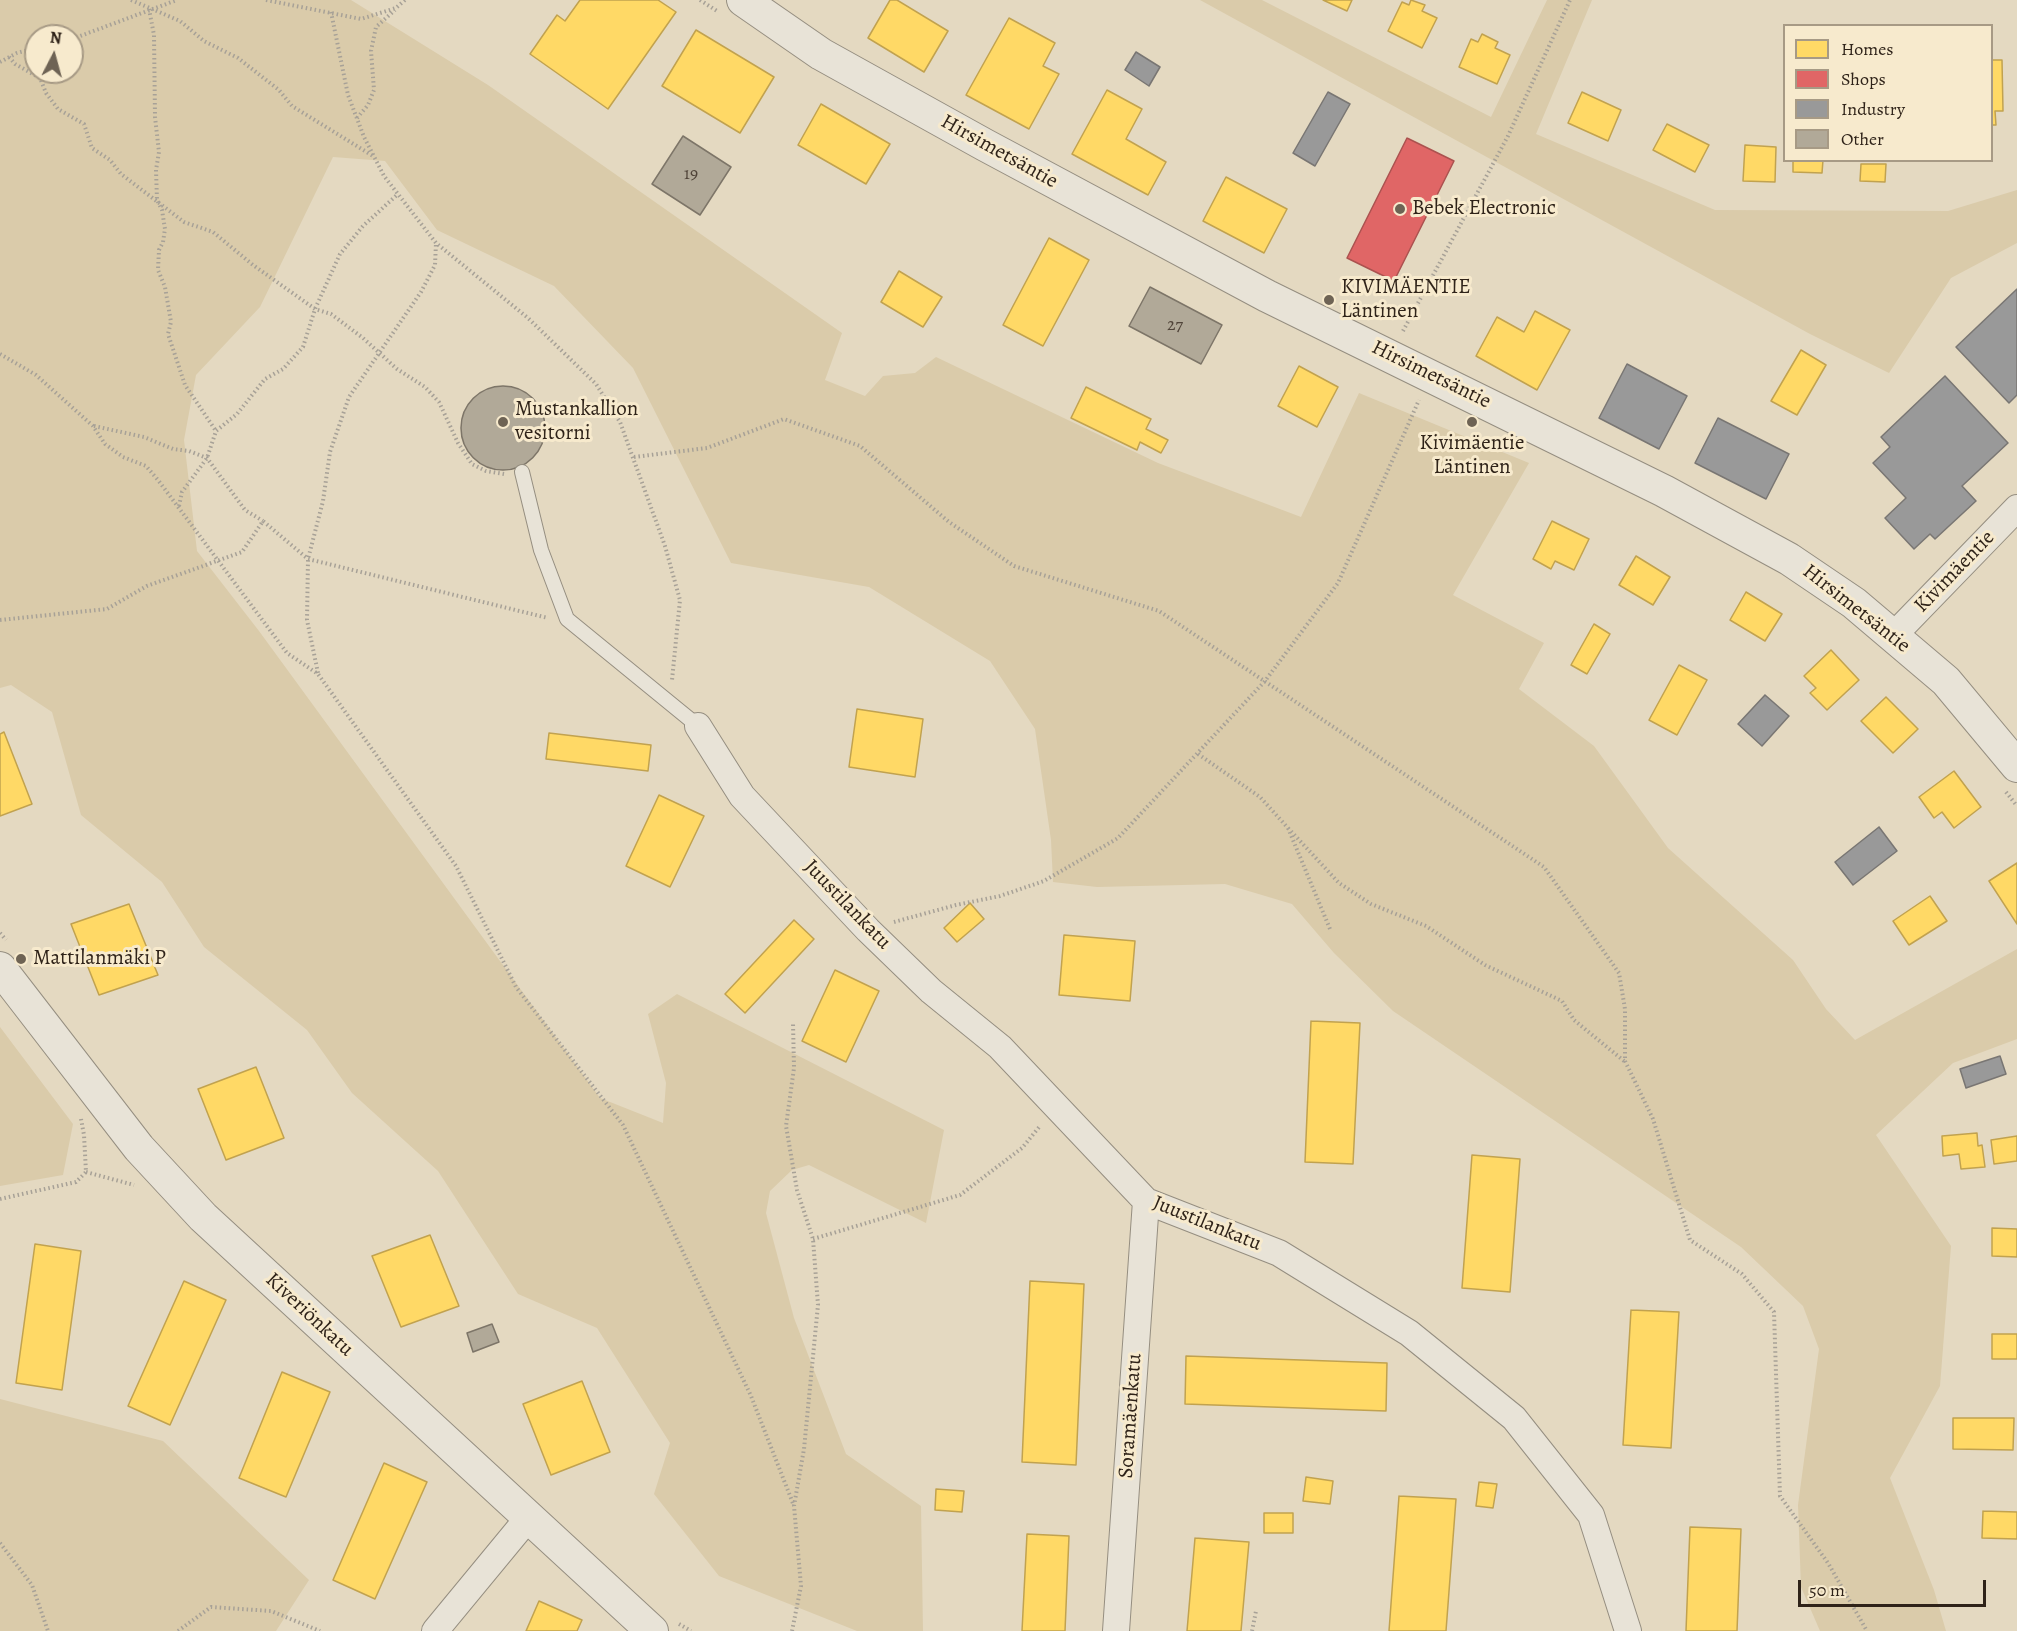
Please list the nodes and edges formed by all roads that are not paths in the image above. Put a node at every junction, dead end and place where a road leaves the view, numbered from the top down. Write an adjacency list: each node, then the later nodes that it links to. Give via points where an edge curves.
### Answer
1 (743, 0): 4 (street, Hirsimetsäntie, via 821,54 985,145 1268,296 1664,491 1789,559 1854,603)
2 (522, 472): 5 (lane, via 541,550 567,619)
3 (2017, 508): 4 (street, Kivimäentie)
4 (1893, 636): 6 (street, Hirsimetsäntie, via 1946,681)
5 (698, 726): 8 (street, Juustilankatu, via 742,796 868,930 931,992 1000,1047)
6 (2017, 766)
7 (4, 955): 9 (street, Kiveriönkatu, via 139,1148 203,1217)
8 (1146, 1201): 12 (street, Soramäenkatu); 13 (street, Juustilankatu, via 1279,1253 1409,1332 1514,1418 1591,1515)
9 (529, 1517): 10 (street, Kiveriönkatu); 11 (street)
10 (665, 1627)
11 (435, 1631)
12 (1116, 1631)
13 (1628, 1631)

